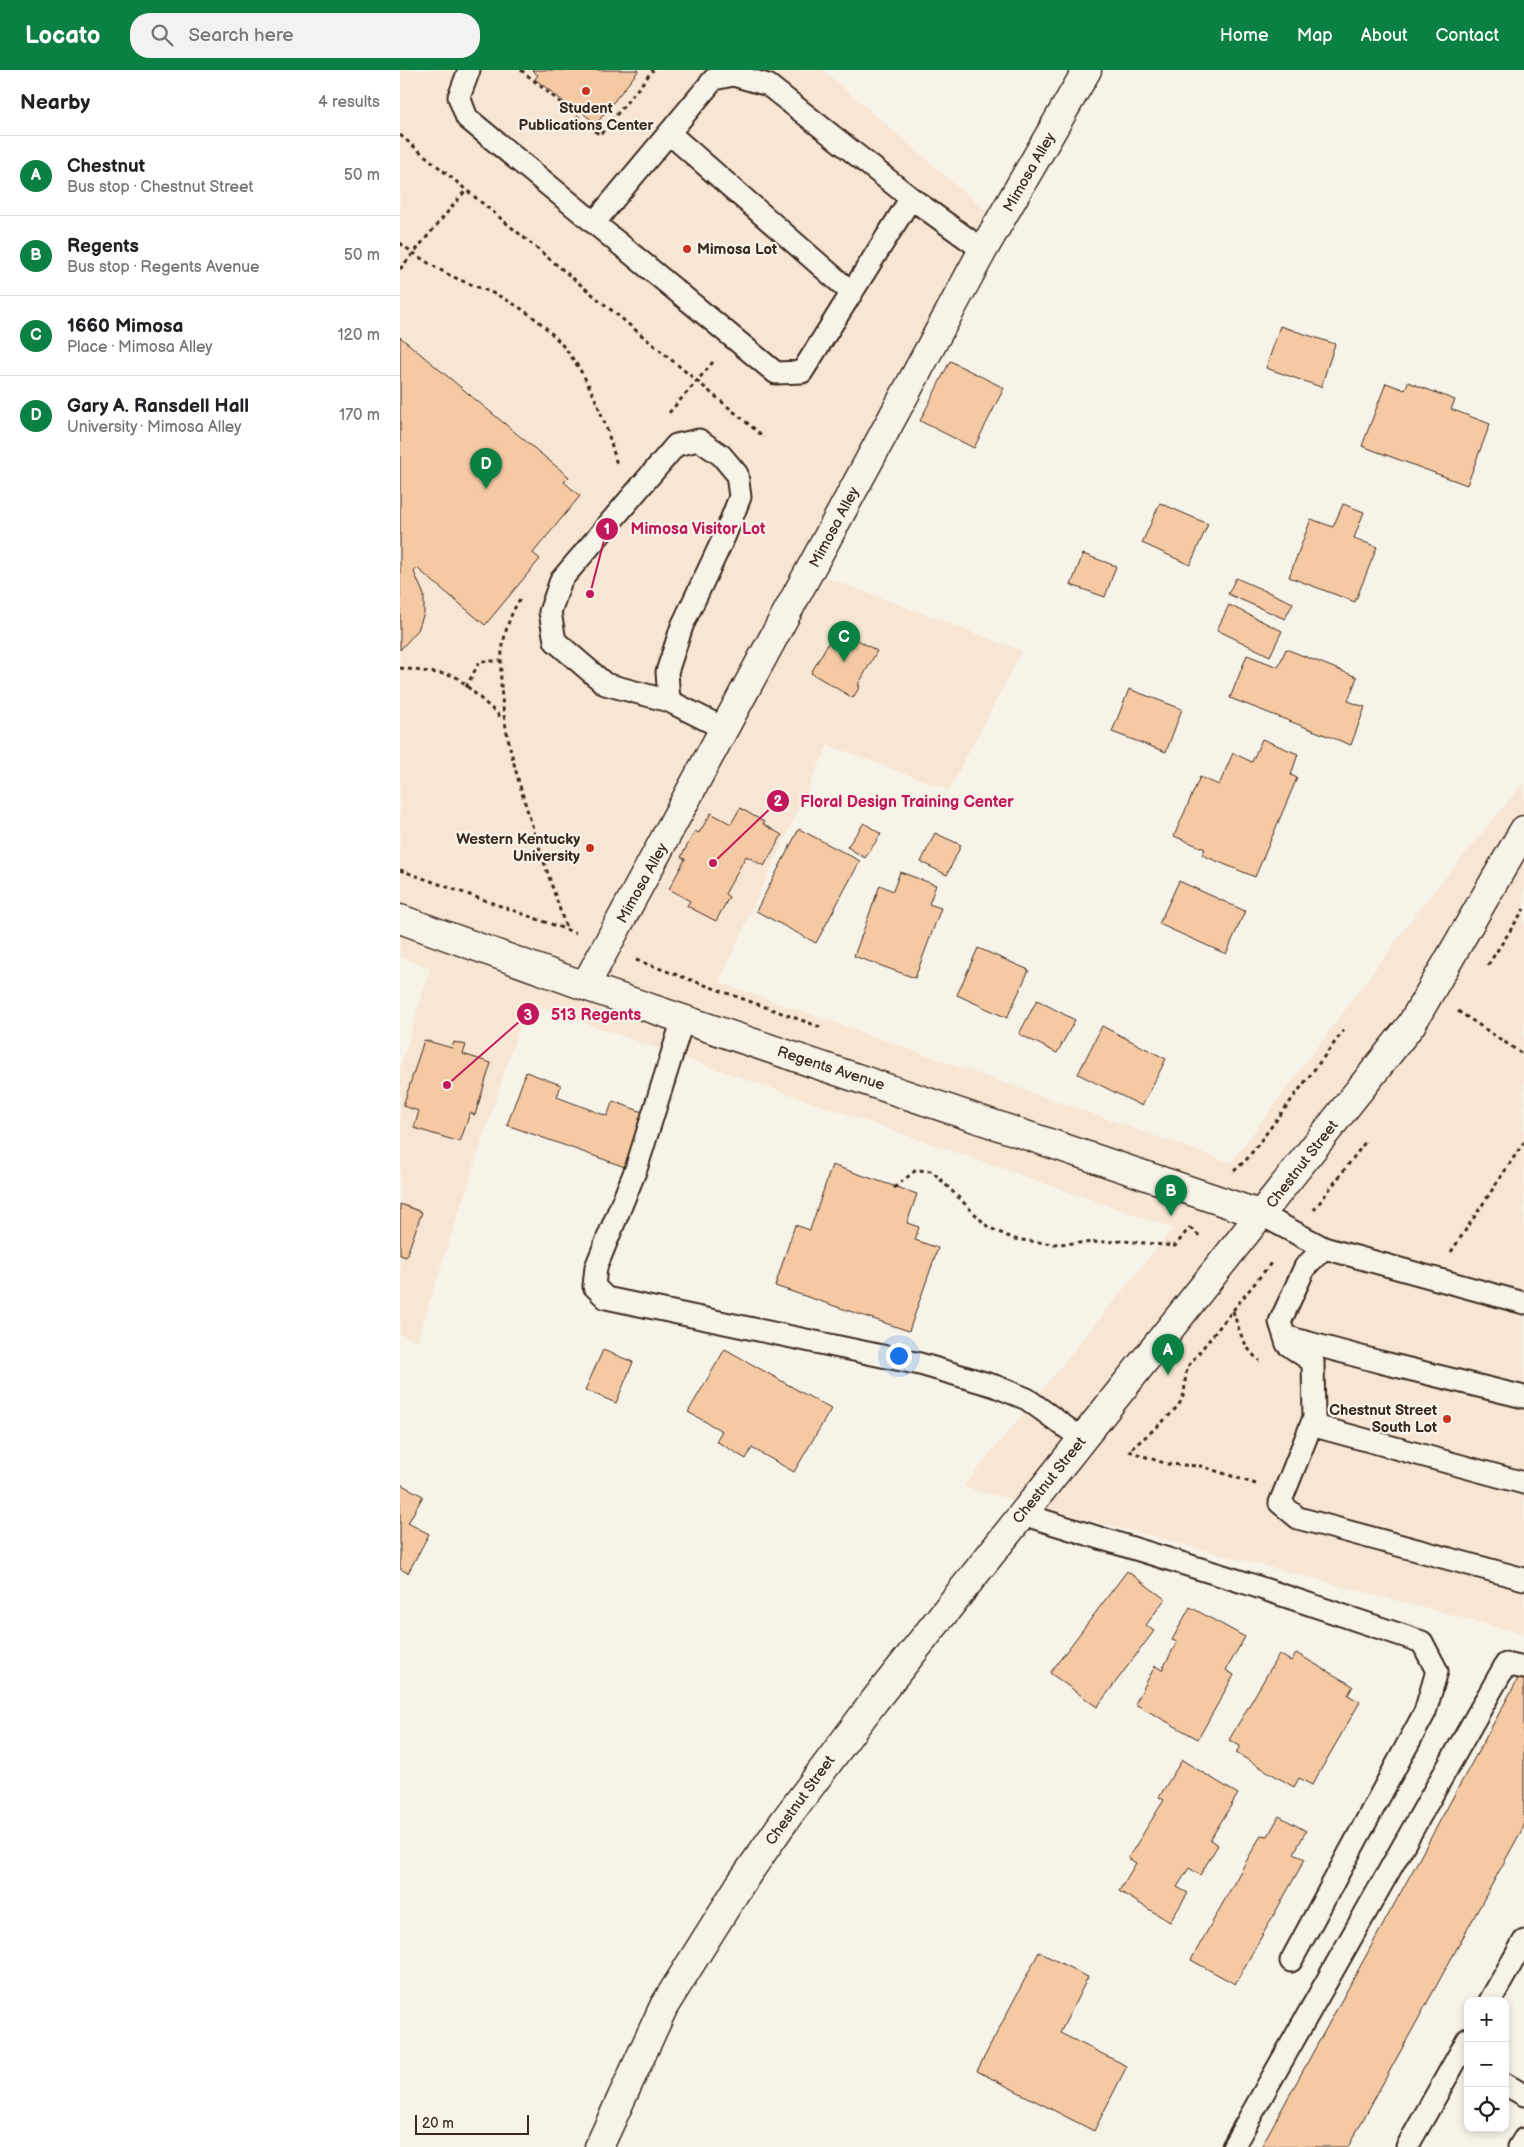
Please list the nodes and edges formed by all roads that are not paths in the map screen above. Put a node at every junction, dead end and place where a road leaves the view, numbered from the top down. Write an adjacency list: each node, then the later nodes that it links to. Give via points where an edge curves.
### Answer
1 (468, 70): 5 (lane, via 459,97 467,118)
2 (1087, 70): 6 (street, Mimosa Alley)
3 (669, 133): 4 (lane, via 714,80 733,75 768,85); 5 (lane); 7 (lane)
4 (911, 198): 6 (lane); 7 (lane)
5 (594, 223): 7 (lane, via 776,373 802,372)
6 (983, 250): 9 (street, Mimosa Alley)
7 (852, 293)
8 (669, 701): 8 (lane, via 667,672 682,626 740,497 737,474 721,455 700,440 676,445 561,580 550,612 555,641 605,684); 9 (lane)
9 (725, 729): 12 (street, Mimosa Alley)
10 (1524, 830): 14 (street, Chestnut Street, via 1411,1025)
11 (400, 919): 12 (street, Regents Avenue)
12 (585, 986): 13 (street, Regents Avenue)
13 (683, 1019): 14 (street, Regents Avenue); 20 (lane, via 636,1169 596,1267 594,1286 606,1298 920,1364 995,1386 1027,1399)
14 (1262, 1214): 15 (lane); 20 (street, Chestnut Street)
15 (1324, 1248): 16 (lane); 17 (lane, via 1305,1267 1291,1295 1280,1322)
16 (1524, 1303)
17 (1284, 1336): 18 (lane); 19 (lane, via 1287,1344 1313,1362 1314,1418)
18 (1524, 1397)
19 (1311, 1425): 21 (lane); 23 (lane, via 1280,1503 1298,1518)
20 (1082, 1439): 22 (street, Chestnut Street)
21 (1524, 1483)
22 (1022, 1514): 26 (lane, via 1246,1583 1422,1642 1438,1671 1425,1712); 32 (street, Chestnut Street, via 828,1760 741,1883 664,2006)
23 (1524, 1579)
24 (1524, 1668): 33 (lane, via 1506,1664)
25 (1524, 1941): 27 (lane)
26 (1291, 1961)
27 (1492, 1997)
28 (1464, 2054): 34 (lane)
29 (1509, 2086): 30 (lane)
30 (1524, 2095)
31 (1524, 2139): 35 (lane)
32 (599, 2147)
33 (1233, 2147)
34 (1407, 2147)
35 (1519, 2147)

